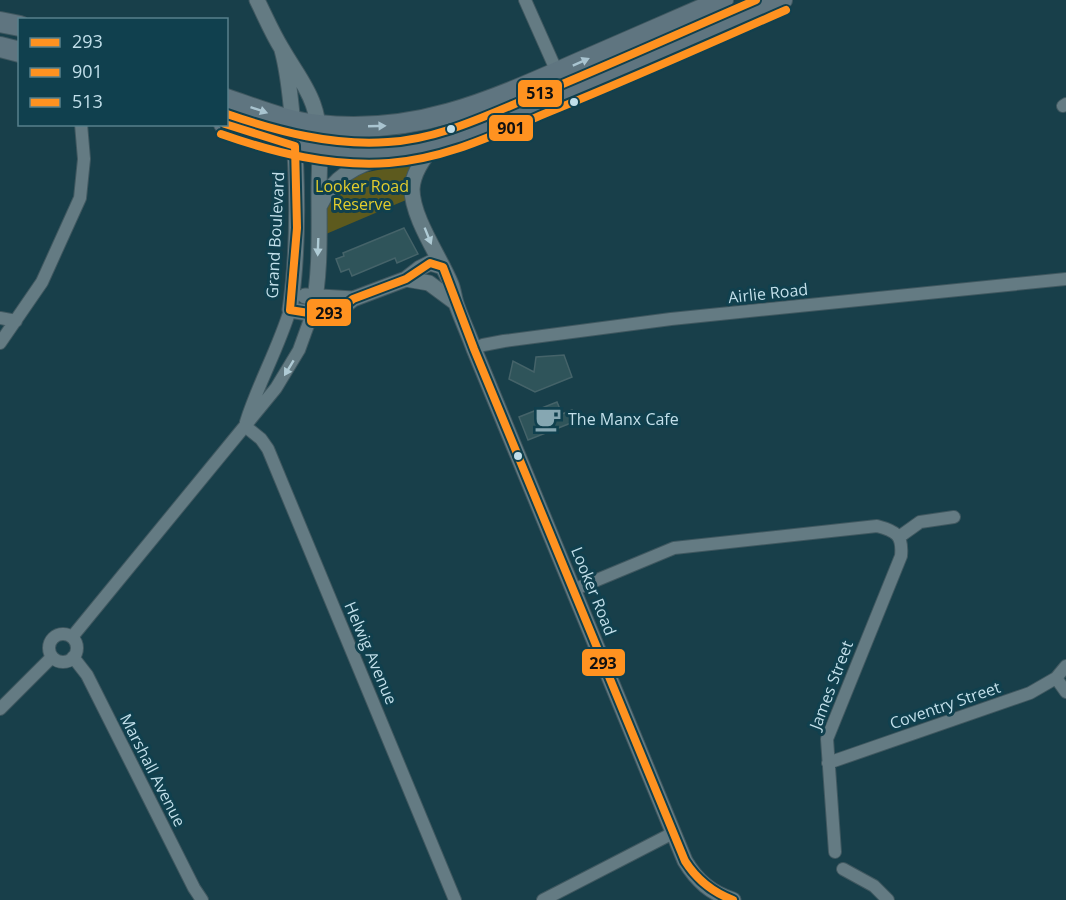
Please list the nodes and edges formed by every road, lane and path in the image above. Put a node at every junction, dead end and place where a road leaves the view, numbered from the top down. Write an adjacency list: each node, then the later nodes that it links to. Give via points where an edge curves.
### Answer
1 (257, 0): 8 (street)
2 (525, 0): 10 (street)
3 (723, 0): 10 (main road, one-way to 3)
4 (770, 2): 16 (main road, via 568,93)
5 (0, 21): 6 (main road)
6 (18, 26)
7 (0, 46): 9 (main road)
8 (282, 50): 12 (street, Grand Boulevard, via 289,78); 14 (street, via 311,97)
9 (18, 51)
10 (557, 72): 14 (main road, one-way to 10, via 388,126 420,122 465,110)
11 (228, 100): 12 (main road, one-way to 12)
12 (292, 121): 14 (main road); 17 (street, Grand Boulevard)
13 (228, 125): 17 (main road)
14 (318, 125): 18 (street)
15 (81, 126): 30 (street, via 84,159 80,198 42,282)
16 (435, 145): 19 (main road); 21 (street, Looker Road, one-way to 21, via 420,164 412,189 417,210)
17 (295, 146): 18 (main road); 26 (street, Grand Boulevard, via 297,187)
18 (319, 149): 19 (main road, via 366,153); 20 (street)
19 (411, 150): 20 (street, via 348,171 331,186)
20 (319, 207): 24 (street, one-way to 24)
21 (443, 267): 22 (street, via 430,263); 27 (street, Looker Road)
22 (406, 279): 25 (street); 27 (street, via 429,283)
23 (1066, 279): 32 (street, Airlie Road, via 671,319 504,341)
24 (315, 296): 25 (street); 26 (street); 28 (street)
25 (353, 299): 28 (street, via 339,310)
26 (291, 303): 28 (street); 33 (street, Grand Boulevard)
27 (456, 303): 32 (street, Looker Road)
28 (312, 314): 33 (street, Grand Boulevard, one-way to 33, via 289,367)
29 (0, 318): 30 (street)
30 (16, 321): 31 (street)
31 (0, 343)
32 (474, 349): 36 (street, Looker Road)
33 (245, 426): 37 (street, Grand Boulevard); 49 (street, Helwig Avenue, via 268,449)
34 (954, 517): 35 (street, via 920,522)
35 (899, 537): 36 (street, via 877,526 674,548); 44 (street, James Street, via 901,556 827,739)
36 (573, 590): 45 (street, Looker Road)
37 (72, 637): 38 (street, Grand Boulevard, via 61,633 53,638 49,649); 39 (street, via 77,647)
38 (52, 657): 39 (street, via 63,662); 43 (street, Grand Boulevard)
39 (73, 657): 48 (street, Marshall Avenue, via 87,675)
40 (1066, 666): 41 (street, Coventry Street)
41 (1056, 678): 42 (street); 44 (street, Coventry Street, via 1030,693)
42 (1066, 692)
43 (0, 709)
44 (828, 763): 46 (street, James Street)
45 (673, 833): 50 (street); 51 (street, Looker Road, via 694,876 709,890)
46 (835, 852)
47 (843, 869): 52 (street, via 874,885)
48 (202, 900)
49 (455, 900)
50 (543, 900)
51 (733, 900)
52 (888, 900)

